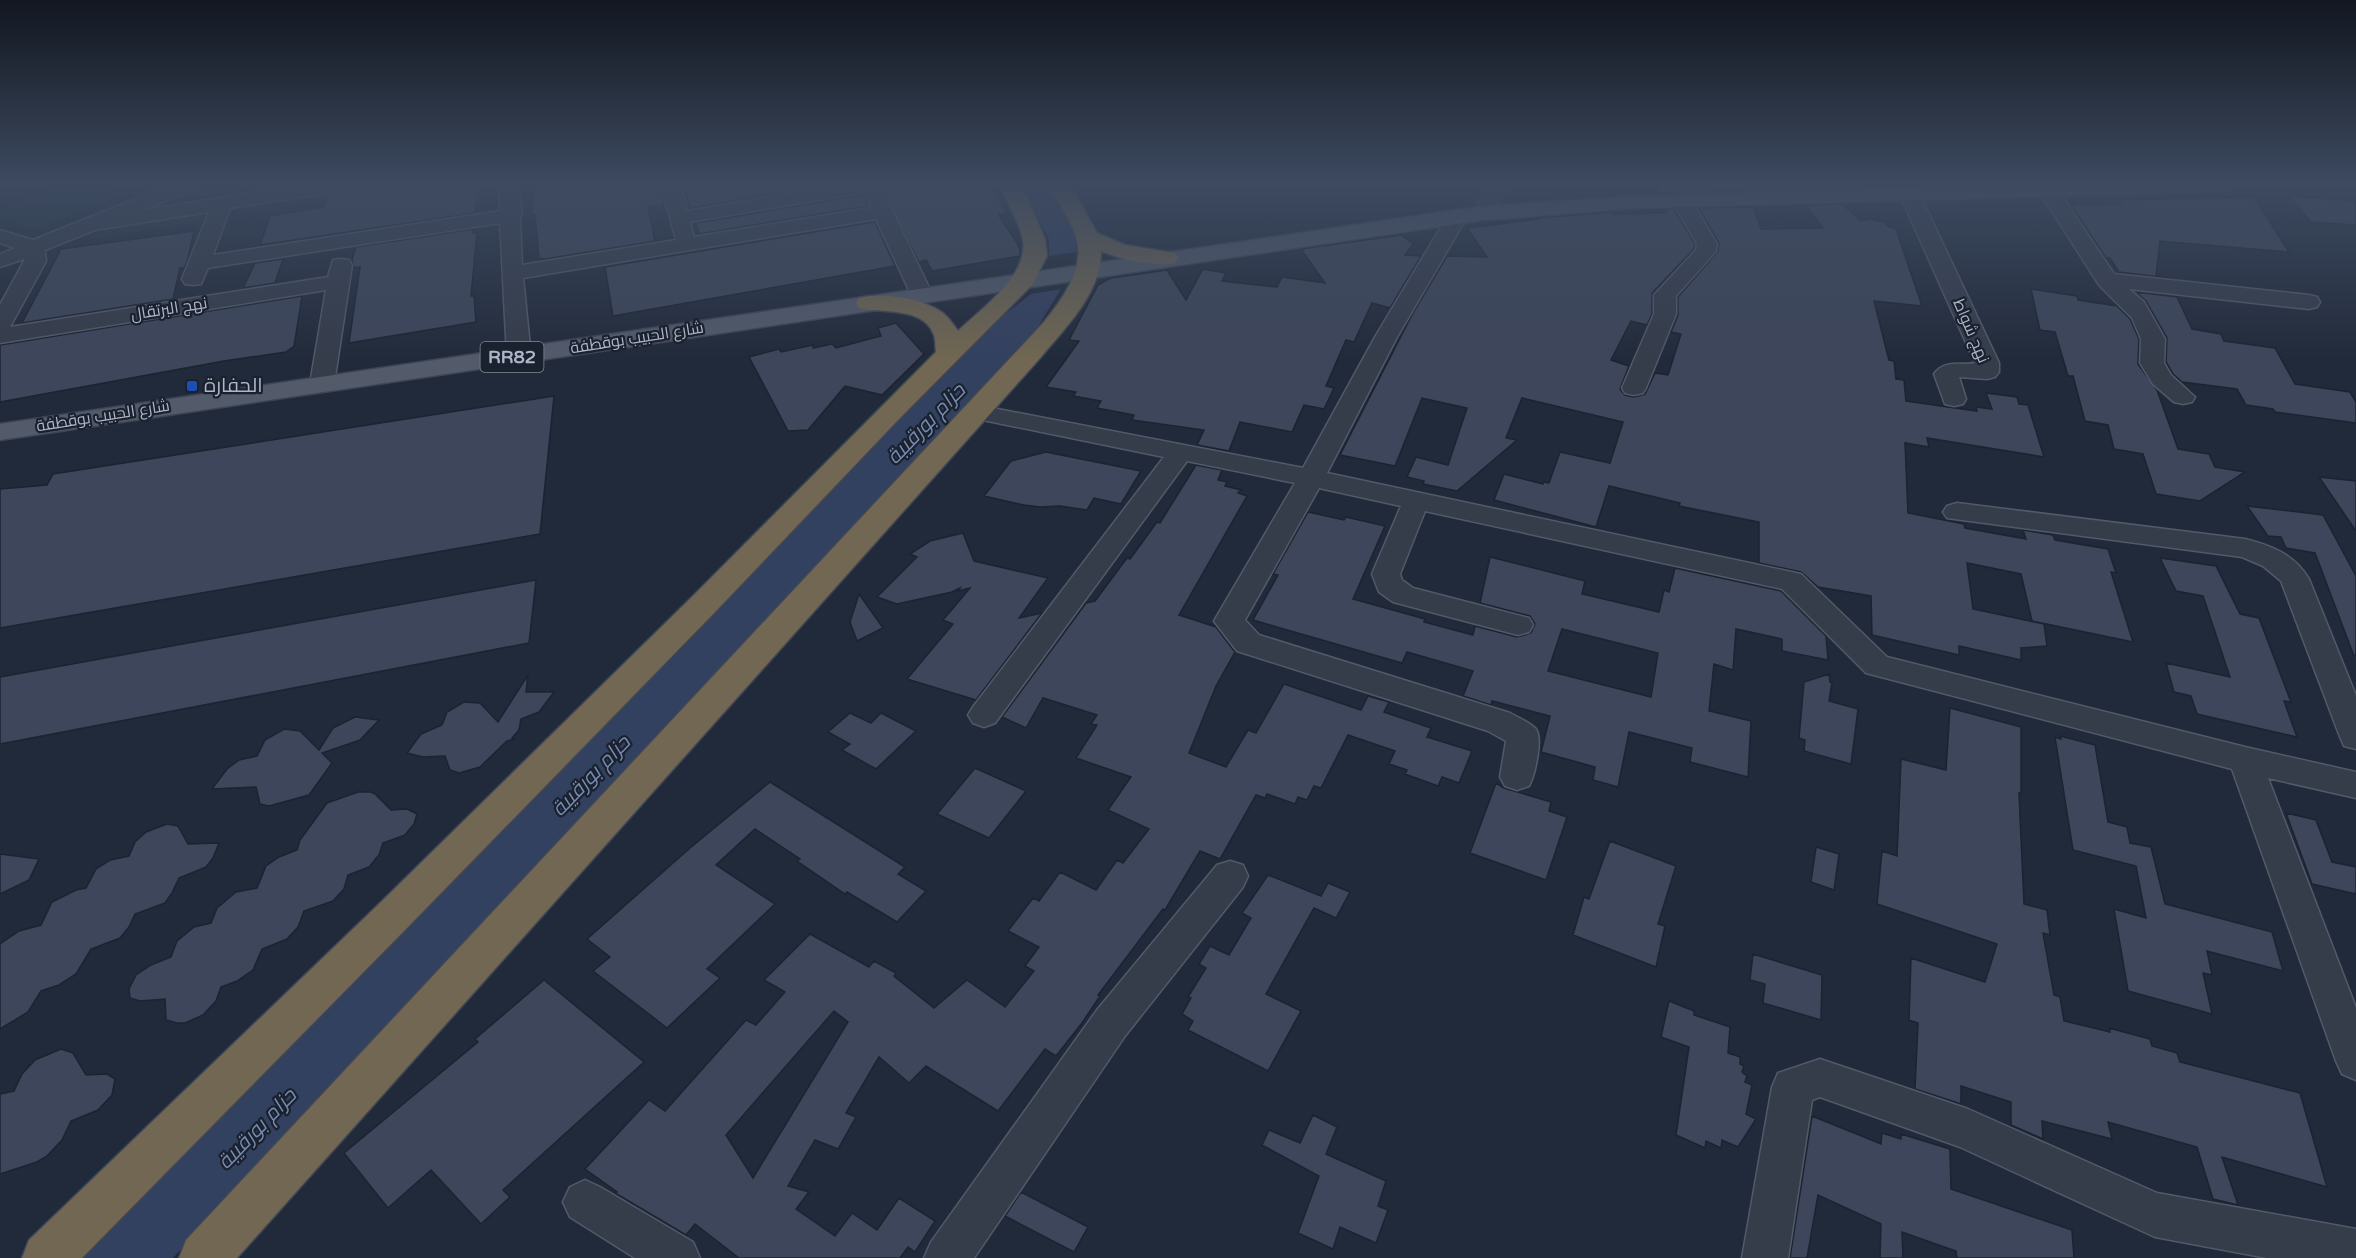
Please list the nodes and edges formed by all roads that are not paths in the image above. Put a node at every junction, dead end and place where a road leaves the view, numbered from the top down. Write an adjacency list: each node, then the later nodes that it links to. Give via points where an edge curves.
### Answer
1 (24, 244): 16 (street)
2 (42, 244): 16 (street)
3 (207, 244): 20 (street)
4 (329, 244): 20 (street)
5 (346, 244): 24 (street)
6 (512, 244): 21 (street)
7 (685, 244): 21 (street)
8 (898, 244): 25 (street)
9 (1034, 244): 22 (highway, via 1035,256)
10 (1084, 244): 17 (highway)
11 (1268, 244): 18 (main road, RR82)
12 (1441, 244): 41 (street)
13 (1707, 244): 35 (street, via 1706,251 1665,295 1665,314)
14 (1932, 244): 37 (street, نهج شواط, via 1987,363 1986,372 1954,370 1946,374)
15 (2083, 244): 23 (street)
16 (34, 247): 19 (street); 28 (street, via 35,261)
17 (1088, 253): 18 (main road, RR82); 18 (highway, via 1120,251); 22 (main road, RR82); 38 (highway, via 1082,284 1040,343)
18 (1167, 258)
19 (0, 261)
20 (200, 263): 29 (street)
21 (512, 273): 33 (street)
22 (1024, 280): 25 (main road, شارع الحبيب بوقطفة / RR82); 32 (highway)
23 (2107, 280): 26 (street); 36 (street, via 2136,307 2152,339 2152,363 2161,379)
24 (337, 282): 29 (street, نهج البرتقال); 34 (street)
25 (922, 296): 27 (main road, شارع الحبيب بوقطفة / RR82)
26 (2309, 302)
27 (868, 303): 32 (highway, via 908,307 927,314 947,334); 33 (main road, شارع الحبيب بوقطفة / RR82)
28 (6, 306): 30 (street)
29 (180, 307): 31 (street, نهج البرتقال)
30 (0, 326)
31 (0, 336)
32 (949, 352): 54 (highway, via 613,695)
33 (519, 356): 34 (main road, شارع الحبيب بوقطفة / RR82)
34 (322, 384): 39 (main road, شارع الحبيب بوقطفة / RR82)
35 (1634, 388)
36 (2183, 397)
37 (1954, 399)
38 (977, 412): 40 (street); 55 (highway)
39 (0, 432)
40 (1181, 452): 41 (street); 45 (street)
41 (1311, 478): 42 (street); 48 (street, via 1229,621 1248,643 1499,722 1523,736)
42 (1416, 501): 44 (street, via 1386,574 1389,585 1403,595); 47 (street, via 1791,581 1877,665)
43 (1957, 512): 46 (street, via 2246,548 2276,560 2288,567 2295,579)
44 (1518, 625)
45 (984, 715)
46 (2356, 737)
47 (2245, 760): 49 (street); 51 (street)
48 (1516, 777)
49 (2356, 785)
50 (1230, 876): 57 (street, via 1111,1023)
51 (2356, 1061)
52 (585, 1202): 56 (street)
53 (2356, 1252): 58 (street, via 2156,1215 1968,1129 1820,1078 1792,1087)
54 (47, 1258)
55 (204, 1258)
56 (677, 1258)
57 (947, 1258)
58 (1765, 1258)

